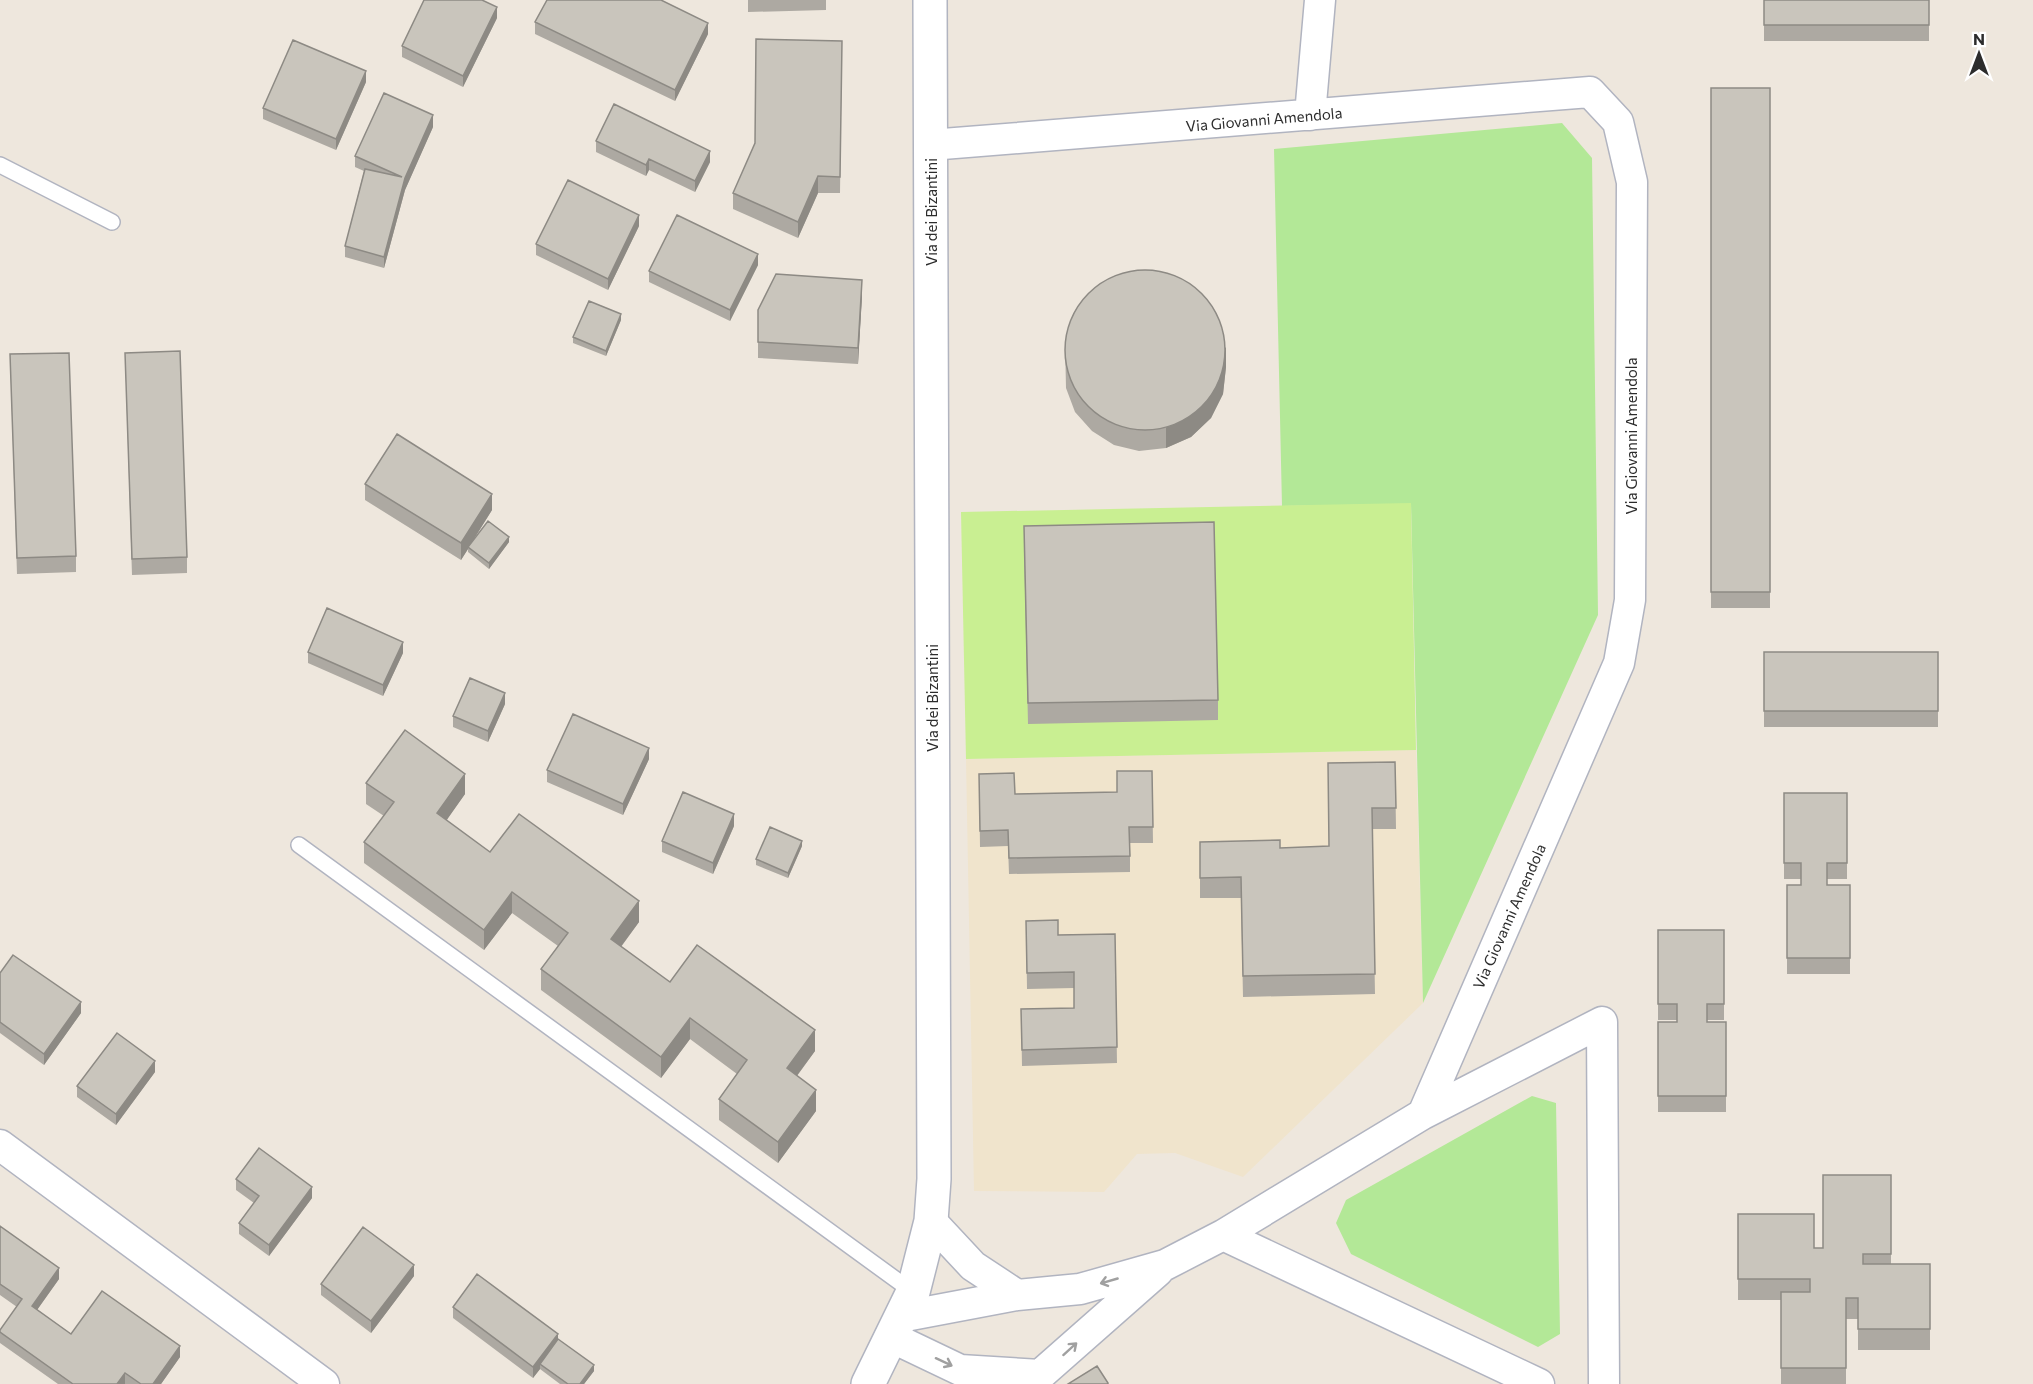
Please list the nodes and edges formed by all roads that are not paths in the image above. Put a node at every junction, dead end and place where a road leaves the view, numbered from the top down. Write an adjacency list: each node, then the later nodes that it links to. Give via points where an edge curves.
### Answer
1 (930, 0): 4 (street, Via dei Bizantini)
2 (1320, 0): 3 (street)
3 (1310, 115): 4 (street, Via Giovanni Amendola); 8 (street, Via Giovanni Amendola, via 1590,92 1618,122 1632,182 1630,600 1619,663)
4 (930, 146): 10 (street, Via dei Bizantini, via 934,1155)
5 (0, 165): 6 (lane)
6 (112, 222)
7 (299, 845): 14 (lane)
8 (1423, 1114): 11 (street); 19 (street, via 1602,1022)
9 (0, 1145): 16 (street)
10 (931, 1221): 13 (street, via 973,1266); 14 (street, Via dei Bizantini)
11 (1223, 1235): 12 (street); 18 (street)
12 (1165, 1265): 13 (street, one-way to 13, via 1080,1289); 15 (street, one-way to 12)
13 (1017, 1295): 14 (street)
14 (901, 1315): 15 (street, one-way to 15, via 960,1370); 17 (street, Via dei Bizantini)
15 (1032, 1380)
16 (324, 1384)
17 (868, 1384)
18 (1539, 1384)
19 (1604, 1384)

